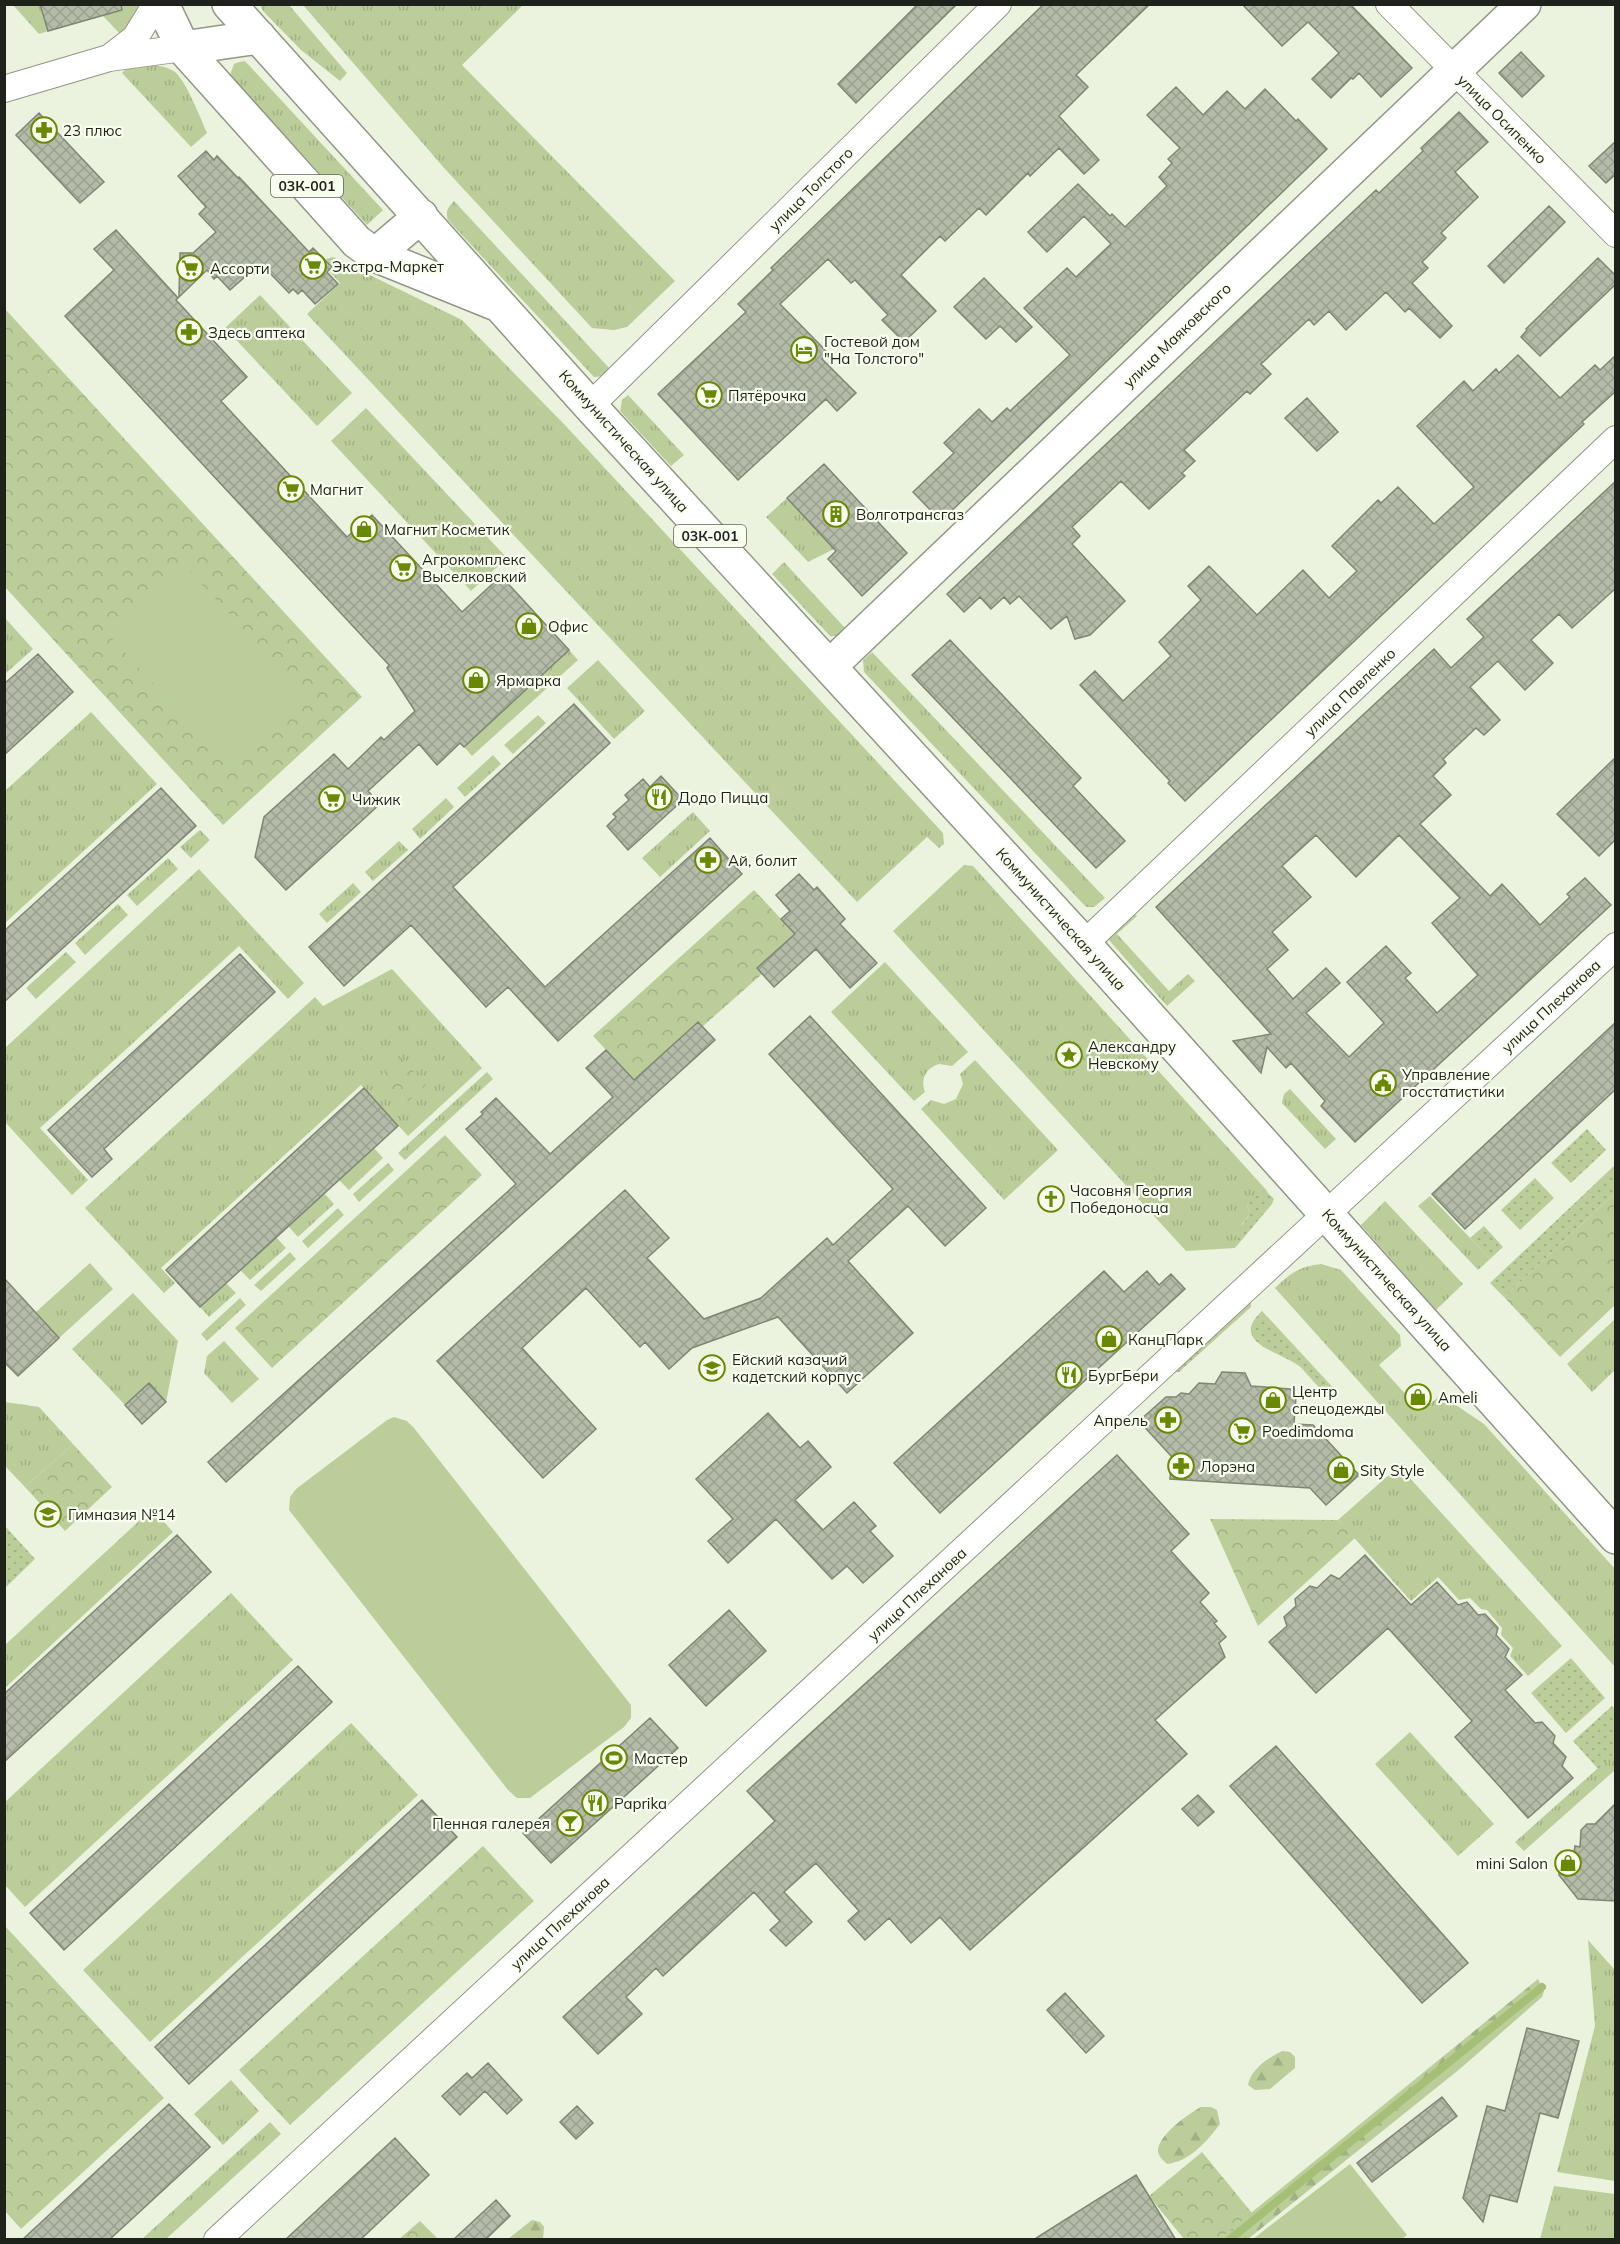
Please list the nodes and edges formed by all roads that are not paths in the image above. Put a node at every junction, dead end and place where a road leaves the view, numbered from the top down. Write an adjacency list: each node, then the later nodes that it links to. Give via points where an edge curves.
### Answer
1 (156, 4): 9 (street, via 135,38)
2 (162, 4): 8 (main road, Коммунистическая улица / 03К-001)
3 (230, 4): 7 (main road, Коммунистическая улица / 03К-001)
4 (998, 4): 16 (street, улица Толстого)
5 (1389, 4): 10 (street, улица Осипенко)
6 (1524, 4): 10 (main road, улица Маяковского)
7 (259, 37): 8 (main road); 12 (main road, Коммунистическая улица / 03К-001)
8 (183, 48): 9 (street); 14 (main road, Коммунистическая улица / 03К-001, via 357,242)
9 (109, 58): 11 (street)
10 (1454, 71): 13 (street, улица Осипенко); 18 (main road, улица Маяковского)
11 (4, 89)
12 (421, 216): 14 (main road); 15 (main road, Коммунистическая улица / 03К-001)
13 (1616, 234)
14 (375, 255): 15 (main road, Коммунистическая улица / 03К-001)
15 (501, 306): 16 (main road, Коммунистическая улица / 03К-001)
16 (590, 406): 18 (main road, Коммунистическая улица / 03К-001)
17 (1616, 439): 19 (street, улица Павленко)
18 (830, 666): 19 (main road, Коммунистическая улица)
19 (1084, 944): 21 (main road, Коммунистическая улица)
20 (1616, 946): 21 (street, улица Плеханова)
21 (1328, 1214): 22 (main road, Коммунистическая улица); 23 (street, улица Плеханова)
22 (1616, 1537)
23 (217, 2240)

